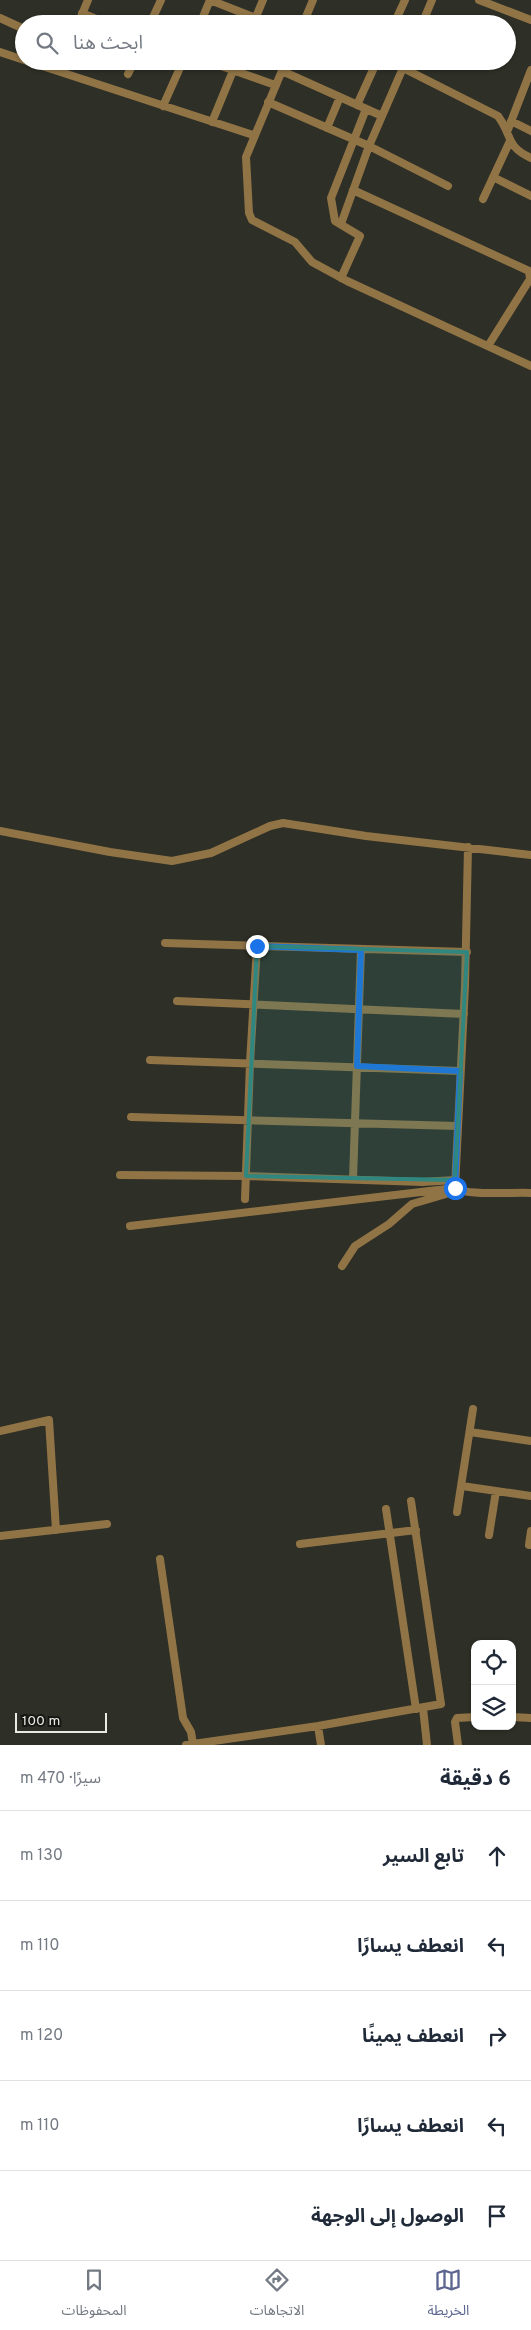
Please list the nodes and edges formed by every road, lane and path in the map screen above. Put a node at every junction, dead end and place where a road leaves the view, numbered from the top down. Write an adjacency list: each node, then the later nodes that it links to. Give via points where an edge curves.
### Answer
1 (88, 0): 10 (street)
2 (161, 0): 11 (street)
3 (210, 0): 12 (street); 13 (street)
4 (263, 0): 14 (street)
5 (313, 0): 15 (street)
6 (405, 0): 16 (street)
7 (432, 0): 17 (street)
8 (479, 0): 9 (street)
9 (491, 2): 19 (street)
10 (82, 14)
11 (154, 15)
12 (204, 15)
13 (241, 15)
14 (257, 15)
15 (307, 15)
16 (398, 15)
17 (426, 15)
18 (0, 18): 20 (street)
19 (531, 20)
20 (15, 25)
21 (0, 52): 22 (street)
22 (15, 57)
23 (53, 70): 37 (street)
24 (130, 70): 32 (street)
25 (179, 70): 37 (street)
26 (233, 70): 33 (street); 41 (street)
27 (373, 70): 36 (street)
28 (401, 70): 39 (street)
29 (415, 70): 44 (street, via 492,111)
30 (531, 70): 40 (street)
31 (282, 71): 33 (street); 34 (street)
32 (128, 74)
33 (275, 85): 35 (street)
34 (340, 97): 36 (street); 42 (street)
35 (268, 102): 42 (street); 45 (street)
36 (358, 105): 38 (street)
37 (163, 106): 41 (street)
38 (366, 108): 39 (street); 46 (street)
39 (382, 116): 48 (street)
40 (511, 121): 43 (street); 44 (street)
41 (212, 122): 45 (street)
42 (327, 128): 46 (street)
43 (531, 131)
44 (507, 132): 47 (street)
45 (253, 135): 56 (street, via 246,156 250,216 257,223 295,242 312,262)
46 (353, 139): 48 (street); 55 (street, via 332,198 334,218)
47 (510, 140): 49 (street, via 516,150); 50 (street)
48 (369, 146): 51 (street); 52 (street)
49 (531, 158)
50 (493, 177): 53 (street); 54 (street)
51 (448, 186)
52 (353, 190): 55 (street); 57 (street, via 529,271 530,279)
53 (531, 196)
54 (483, 199)
55 (341, 224): 56 (street, via 360,236)
56 (341, 278): 57 (street)
57 (488, 346): 58 (street)
58 (531, 366)
59 (0, 831): 60 (street, via 172,861 211,853 278,823)
60 (468, 847): 61 (street); 65 (street)
61 (531, 855)
62 (165, 943): 63 (street)
63 (257, 946): 64 (street); 67 (street)
64 (361, 950): 65 (street); 68 (street)
65 (467, 952): 69 (street)
66 (177, 1001): 67 (street)
67 (253, 1006): 68 (street); 71 (street)
68 (358, 1009): 69 (street); 72 (street)
69 (464, 1014): 73 (street)
70 (150, 1060): 71 (street)
71 (250, 1063): 72 (street); 75 (street)
72 (357, 1066): 73 (street); 76 (street)
73 (460, 1071): 77 (street)
74 (131, 1117): 75 (street)
75 (248, 1120): 76 (street); 79 (street)
76 (354, 1125): 77 (street); 80 (street)
77 (458, 1126): 81 (street)
78 (120, 1175): 79 (street)
79 (246, 1176): 80 (street); 84 (street)
80 (353, 1179): 81 (street)
81 (452, 1186): 82 (street); 83 (street, via 459,1191); 85 (street, via 446,1194)
82 (414, 1192): 85 (street); 86 (street)
83 (531, 1193)
84 (245, 1199)
85 (416, 1202): 87 (street, via 389,1224 361,1240)
86 (130, 1226)
87 (342, 1266)
88 (473, 1409): 90 (street)
89 (0, 1431): 99 (street, via 49,1420)
90 (470, 1432): 91 (street); 92 (street)
91 (531, 1441)
92 (462, 1486): 93 (street); 97 (street)
93 (496, 1491): 94 (street); 103 (street)
94 (531, 1496)
95 (411, 1501): 100 (street)
96 (386, 1509): 102 (street)
97 (457, 1512)
98 (107, 1524): 99 (street)
99 (56, 1530): 104 (street)
100 (416, 1530): 102 (street); 108 (street, via 442,1701 440,1705)
101 (531, 1531): 106 (street)
102 (390, 1534): 105 (street); 108 (street)
103 (489, 1535)
104 (0, 1536)
105 (300, 1544)
106 (529, 1545)
107 (160, 1559): 113 (street, via 183,1718 191,1732)
108 (420, 1708): 112 (street); 115 (street)
109 (471, 1717): 116 (street, via 457,1718 455,1722)
110 (516, 1718): 111 (street)
111 (531, 1718)
112 (318, 1726): 113 (street); 114 (street)
113 (190, 1744)
114 (320, 1745)
115 (428, 1745)
116 (458, 1745)

